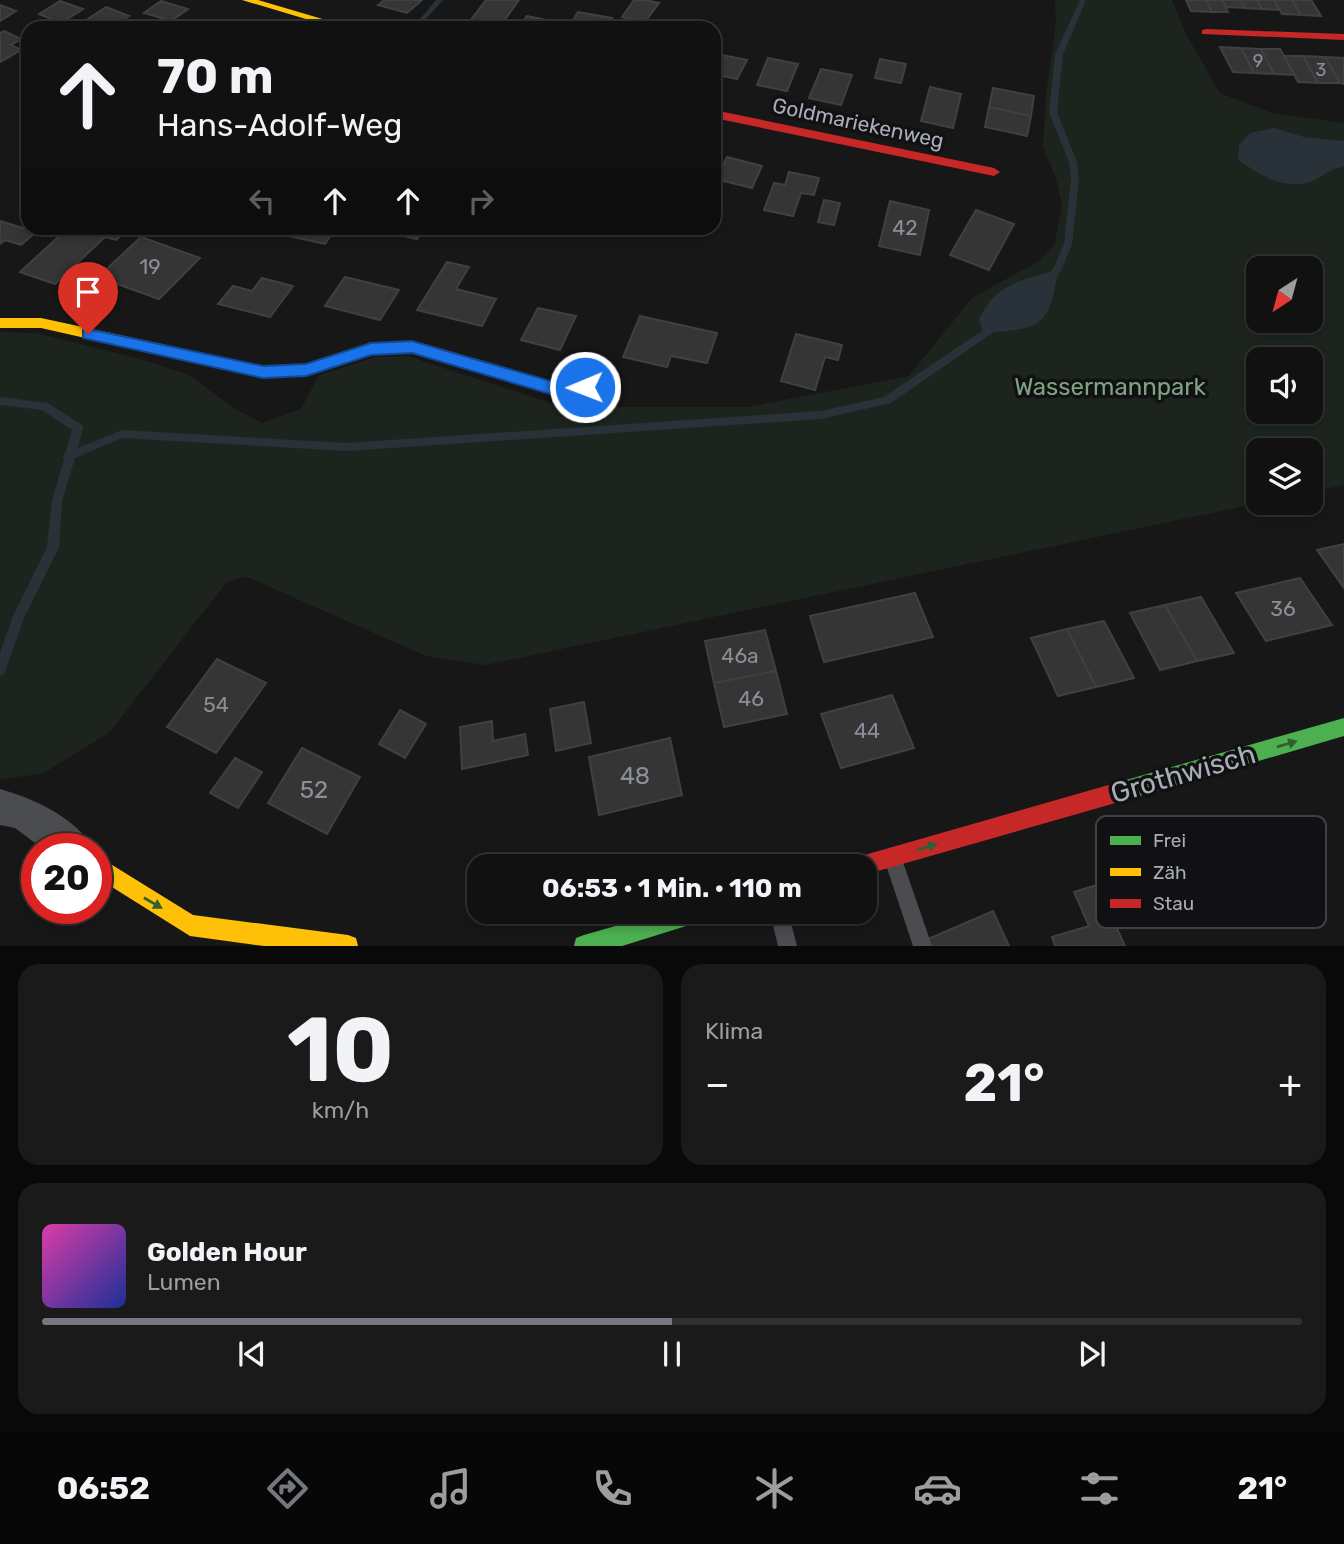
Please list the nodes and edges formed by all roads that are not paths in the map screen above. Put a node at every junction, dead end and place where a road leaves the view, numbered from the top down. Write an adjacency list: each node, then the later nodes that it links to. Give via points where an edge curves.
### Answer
1 (247, 0): 2 (street)
2 (323, 21)
3 (1206, 32): 4 (street)
4 (1344, 37)
5 (721, 115): 6 (street, Goldmariekenweg)
6 (994, 172)
7 (0, 323): 8 (street, via 41,323)
8 (263, 372): 9 (lane, via 306,370 371,349 412,347 564,391)
9 (585, 387)
10 (1344, 727): 13 (street, Grothwisch, one-way to 10)
11 (0, 807): 12 (street, via 23,813)
12 (51, 833)
13 (892, 858): 14 (street, Grothwisch); 21 (lane)
14 (877, 862)
15 (112, 876): 18 (street, one-way to 18, via 190,925)
16 (658, 924): 19 (street)
17 (782, 924): 20 (lane)
18 (348, 946)
19 (584, 946)
20 (788, 946)
21 (923, 946)

